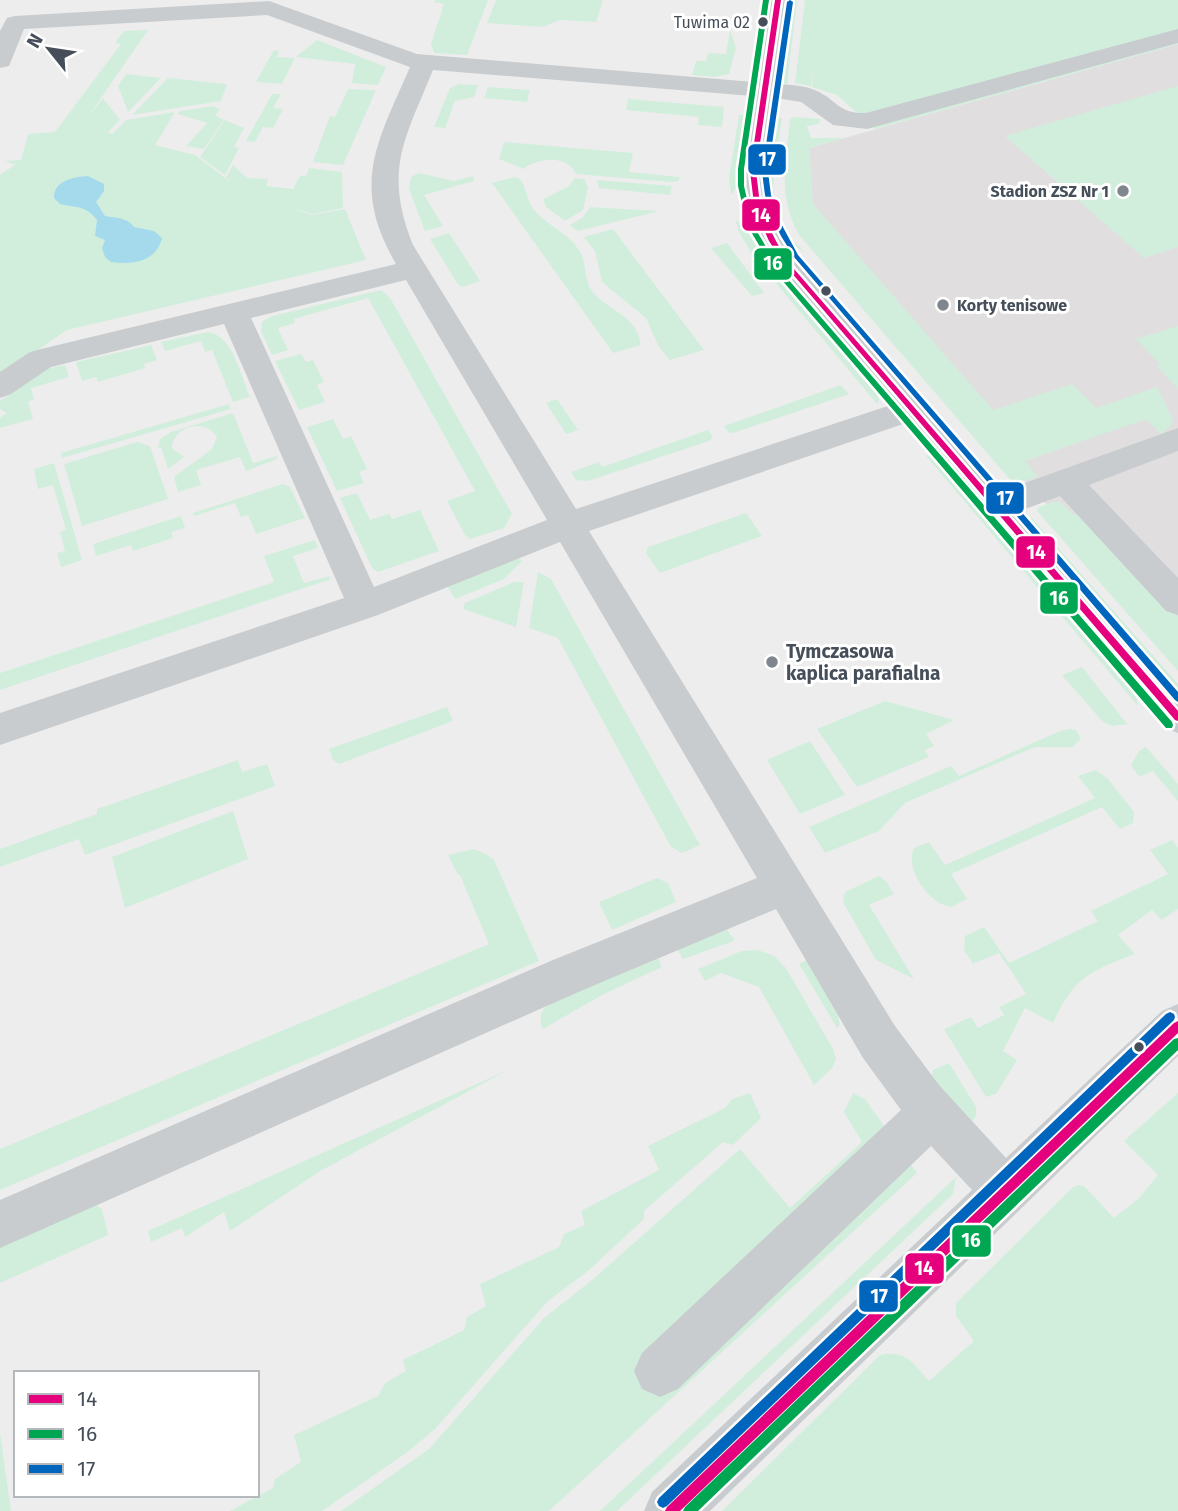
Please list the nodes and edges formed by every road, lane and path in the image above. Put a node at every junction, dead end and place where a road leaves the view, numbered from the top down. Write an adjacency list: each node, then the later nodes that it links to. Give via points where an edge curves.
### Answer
1 (778, 0): 5 (street)
2 (1178, 36): 5 (street, via 867,121 836,118 800,93)
3 (0, 61): 4 (street, via 15,23 269,8 404,59)
4 (425, 62): 5 (street); 6 (street, via 382,168 386,212)
5 (765, 90): 9 (street, via 752,192 762,226 786,263)
6 (413, 269): 7 (street); 13 (street)
7 (234, 313): 8 (street, via 41,359); 15 (street)
8 (0, 387)
9 (912, 409): 12 (street); 13 (street)
10 (1178, 439): 11 (street)
11 (1065, 481): 12 (street); 14 (street)
12 (996, 507): 16 (street)
13 (568, 524): 15 (street); 18 (street)
14 (1178, 601)
15 (365, 605): 17 (street)
16 (1178, 717)
17 (0, 729)
18 (784, 886): 20 (street, via 897,1070); 22 (street, via 568,975)
19 (1178, 1026): 21 (street)
20 (932, 1113): 21 (street); 23 (street)
21 (1004, 1191): 24 (street)
22 (0, 1224)
23 (660, 1371)
24 (671, 1511)

